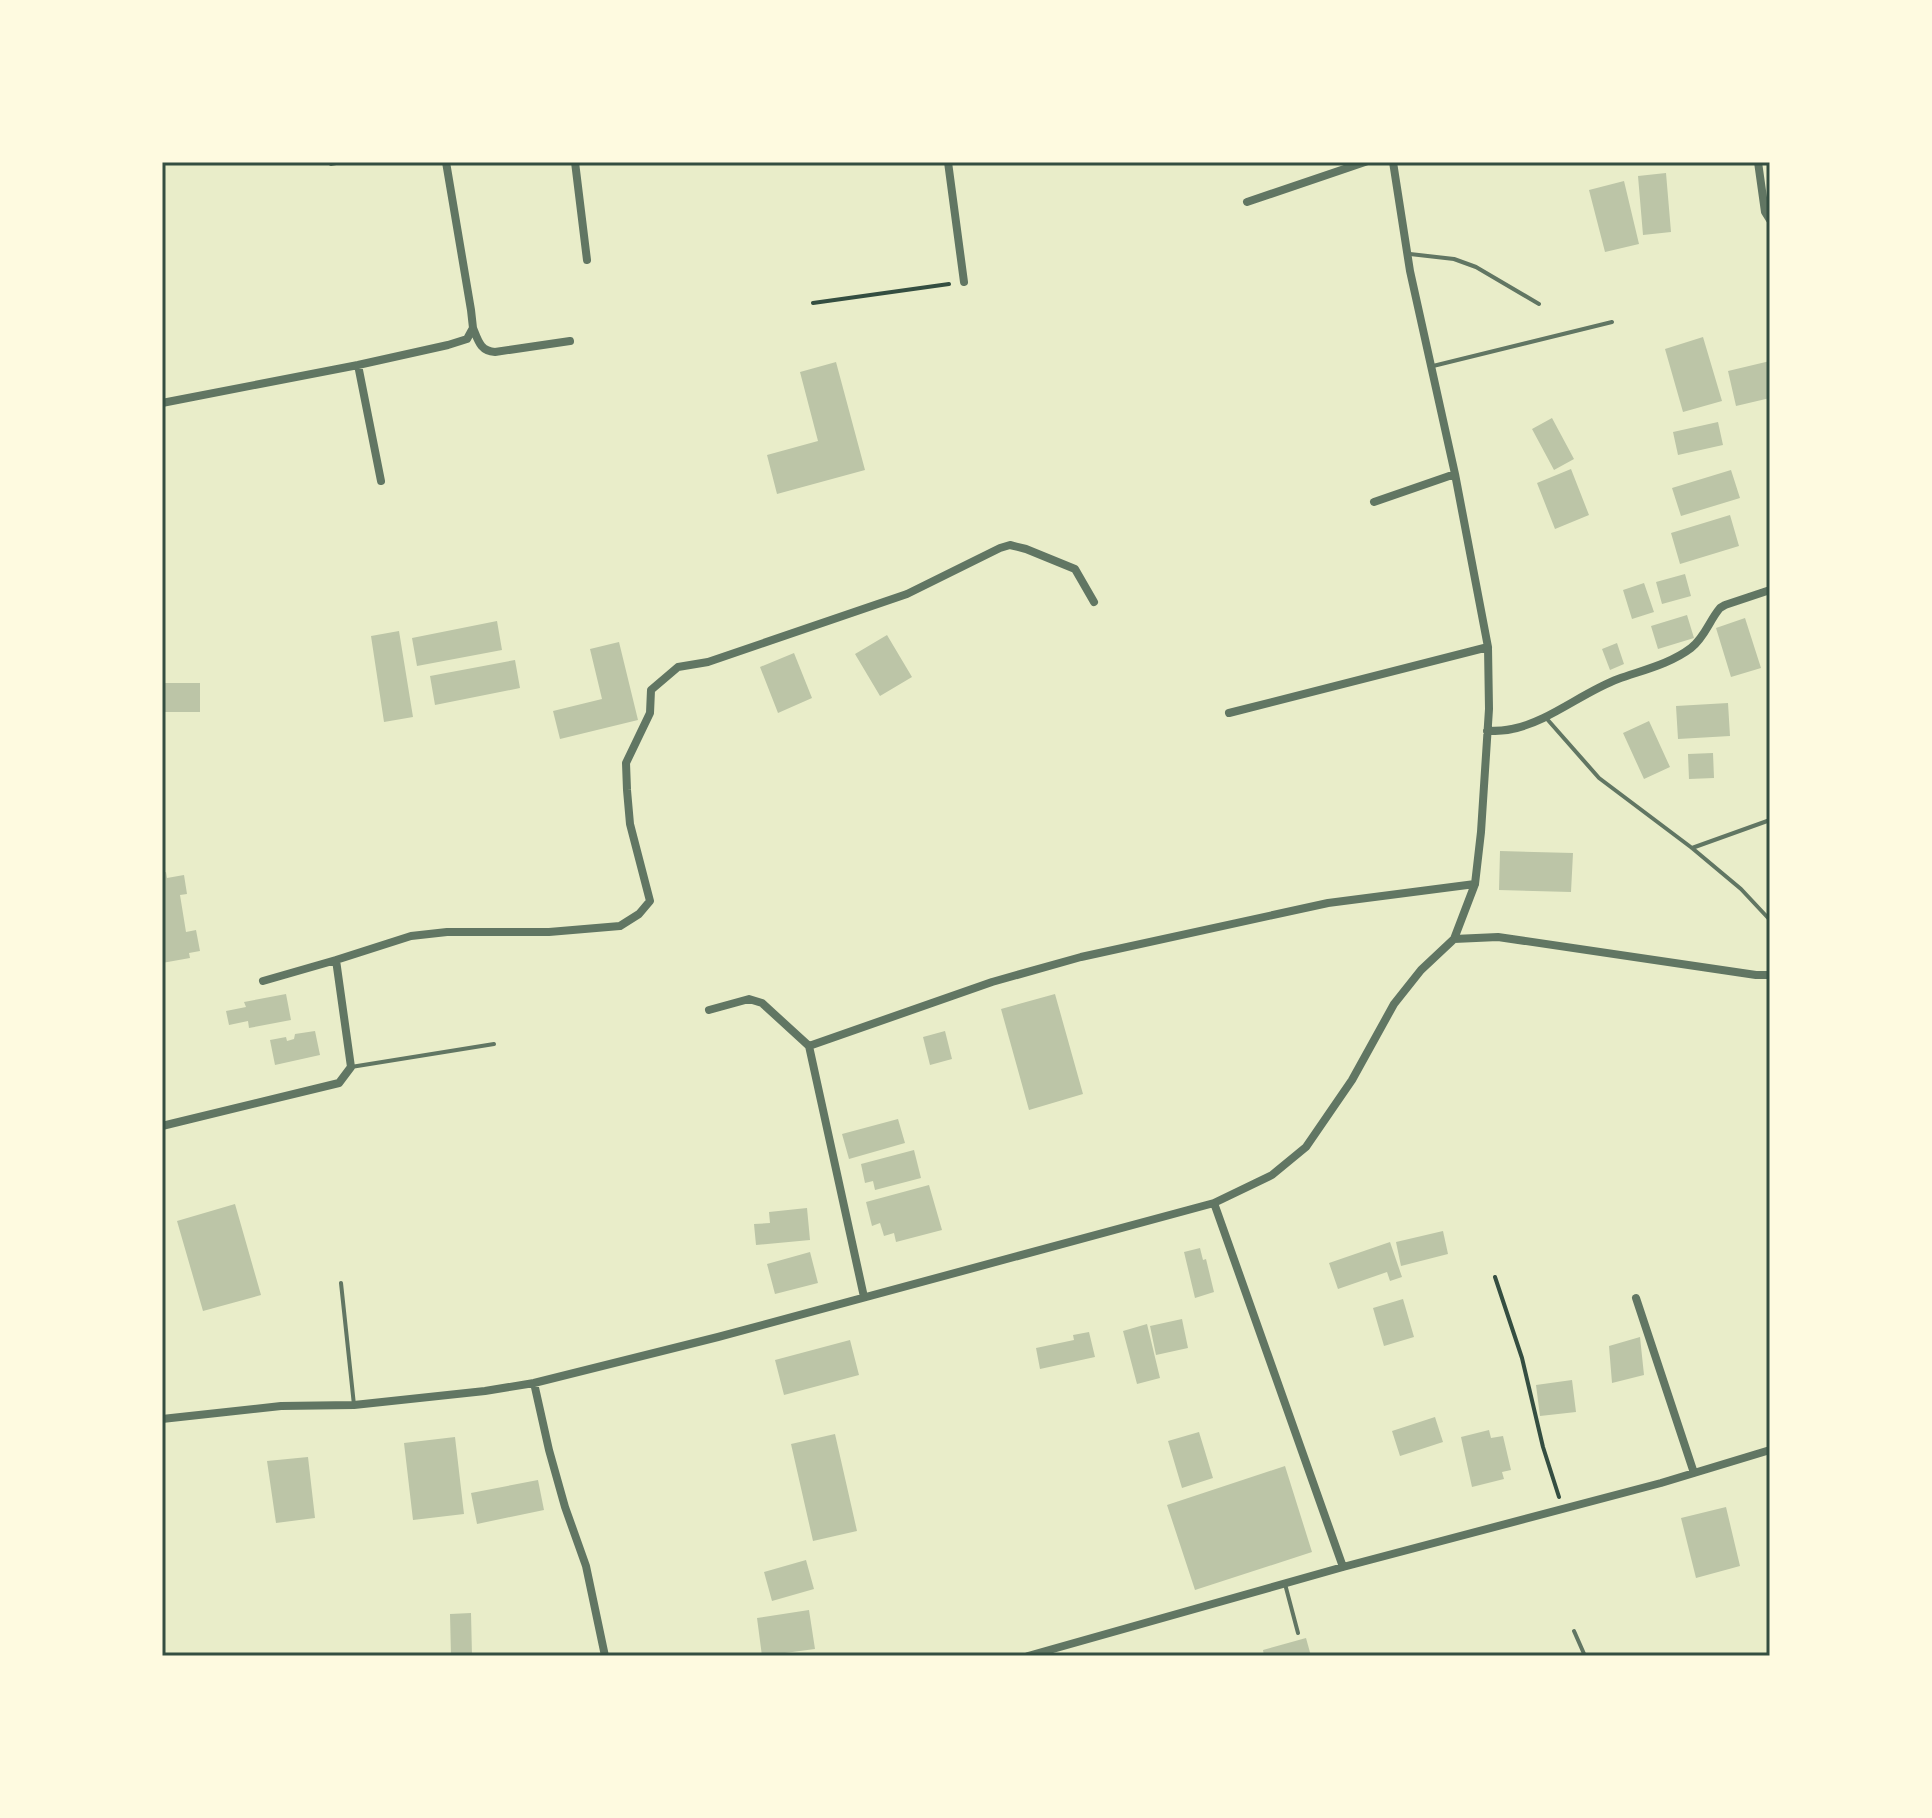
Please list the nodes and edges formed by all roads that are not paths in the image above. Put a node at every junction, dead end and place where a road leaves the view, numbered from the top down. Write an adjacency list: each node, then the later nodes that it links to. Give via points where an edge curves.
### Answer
1 (341, 162): 8 (lane)
2 (446, 162): 16 (street)
3 (575, 162): 12 (street)
4 (948, 162): 13 (street)
5 (1365, 162): 9 (street)
6 (1393, 162): 11 (street)
7 (1758, 162): 10 (street)
8 (331, 164)
9 (1247, 202)
10 (1770, 220)
11 (1407, 254): 14 (lane, via 1476,267); 19 (street)
12 (587, 260)
13 (964, 282)
14 (1539, 304)
15 (1612, 322): 19 (lane)
16 (473, 328): 17 (street, via 487,351); 18 (street, via 467,339)
17 (570, 341)
18 (358, 365): 20 (street); 22 (street)
19 (1431, 367): 21 (street)
20 (162, 403)
21 (1455, 474): 23 (street); 26 (street)
22 (381, 481)
23 (1374, 502)
24 (1770, 590): 28 (street, via 1720,608 1704,635 1685,652)
25 (1094, 602): 35 (street, via 1075,569 1010,545 907,594 708,662 678,667 651,690 650,713 626,763 630,824 650,901 639,914 620,926 601,929 411,936)
26 (1488, 647): 27 (street); 29 (street)
27 (1229, 713)
28 (1545, 716): 29 (street, via 1514,729); 31 (lane, via 1599,778)
29 (1487, 731): 32 (street)
30 (1770, 820): 31 (lane)
31 (1692, 848): 33 (lane)
32 (1475, 884): 34 (street); 40 (street, via 1328,903 1081,957)
33 (1770, 920)
34 (1454, 939): 36 (street, via 1498,937); 43 (street, via 1394,1004 1352,1080 1306,1147 1272,1175)
35 (336, 960): 37 (street); 41 (street)
36 (1770, 975)
37 (263, 981)
38 (709, 1010): 40 (street, via 749,999 762,1003)
39 (494, 1044): 41 (lane)
40 (809, 1046): 45 (street)
41 (351, 1067): 42 (street, via 339,1083)
42 (162, 1126)
43 (1214, 1203): 45 (street); 52 (street)
44 (341, 1283): 48 (lane)
45 (864, 1297): 47 (street)
46 (1636, 1298): 51 (street)
47 (534, 1383): 48 (street); 56 (street, via 565,1507 586,1566)
48 (354, 1405): 49 (street, via 281,1406)
49 (162, 1419)
50 (1770, 1450): 51 (street)
51 (1694, 1473): 52 (street)
52 (1343, 1567): 53 (street)
53 (1285, 1584): 55 (lane); 57 (street)
54 (1574, 1631): 58 (lane)
55 (1298, 1633)
56 (605, 1656)
57 (1028, 1656)
58 (1585, 1656)

